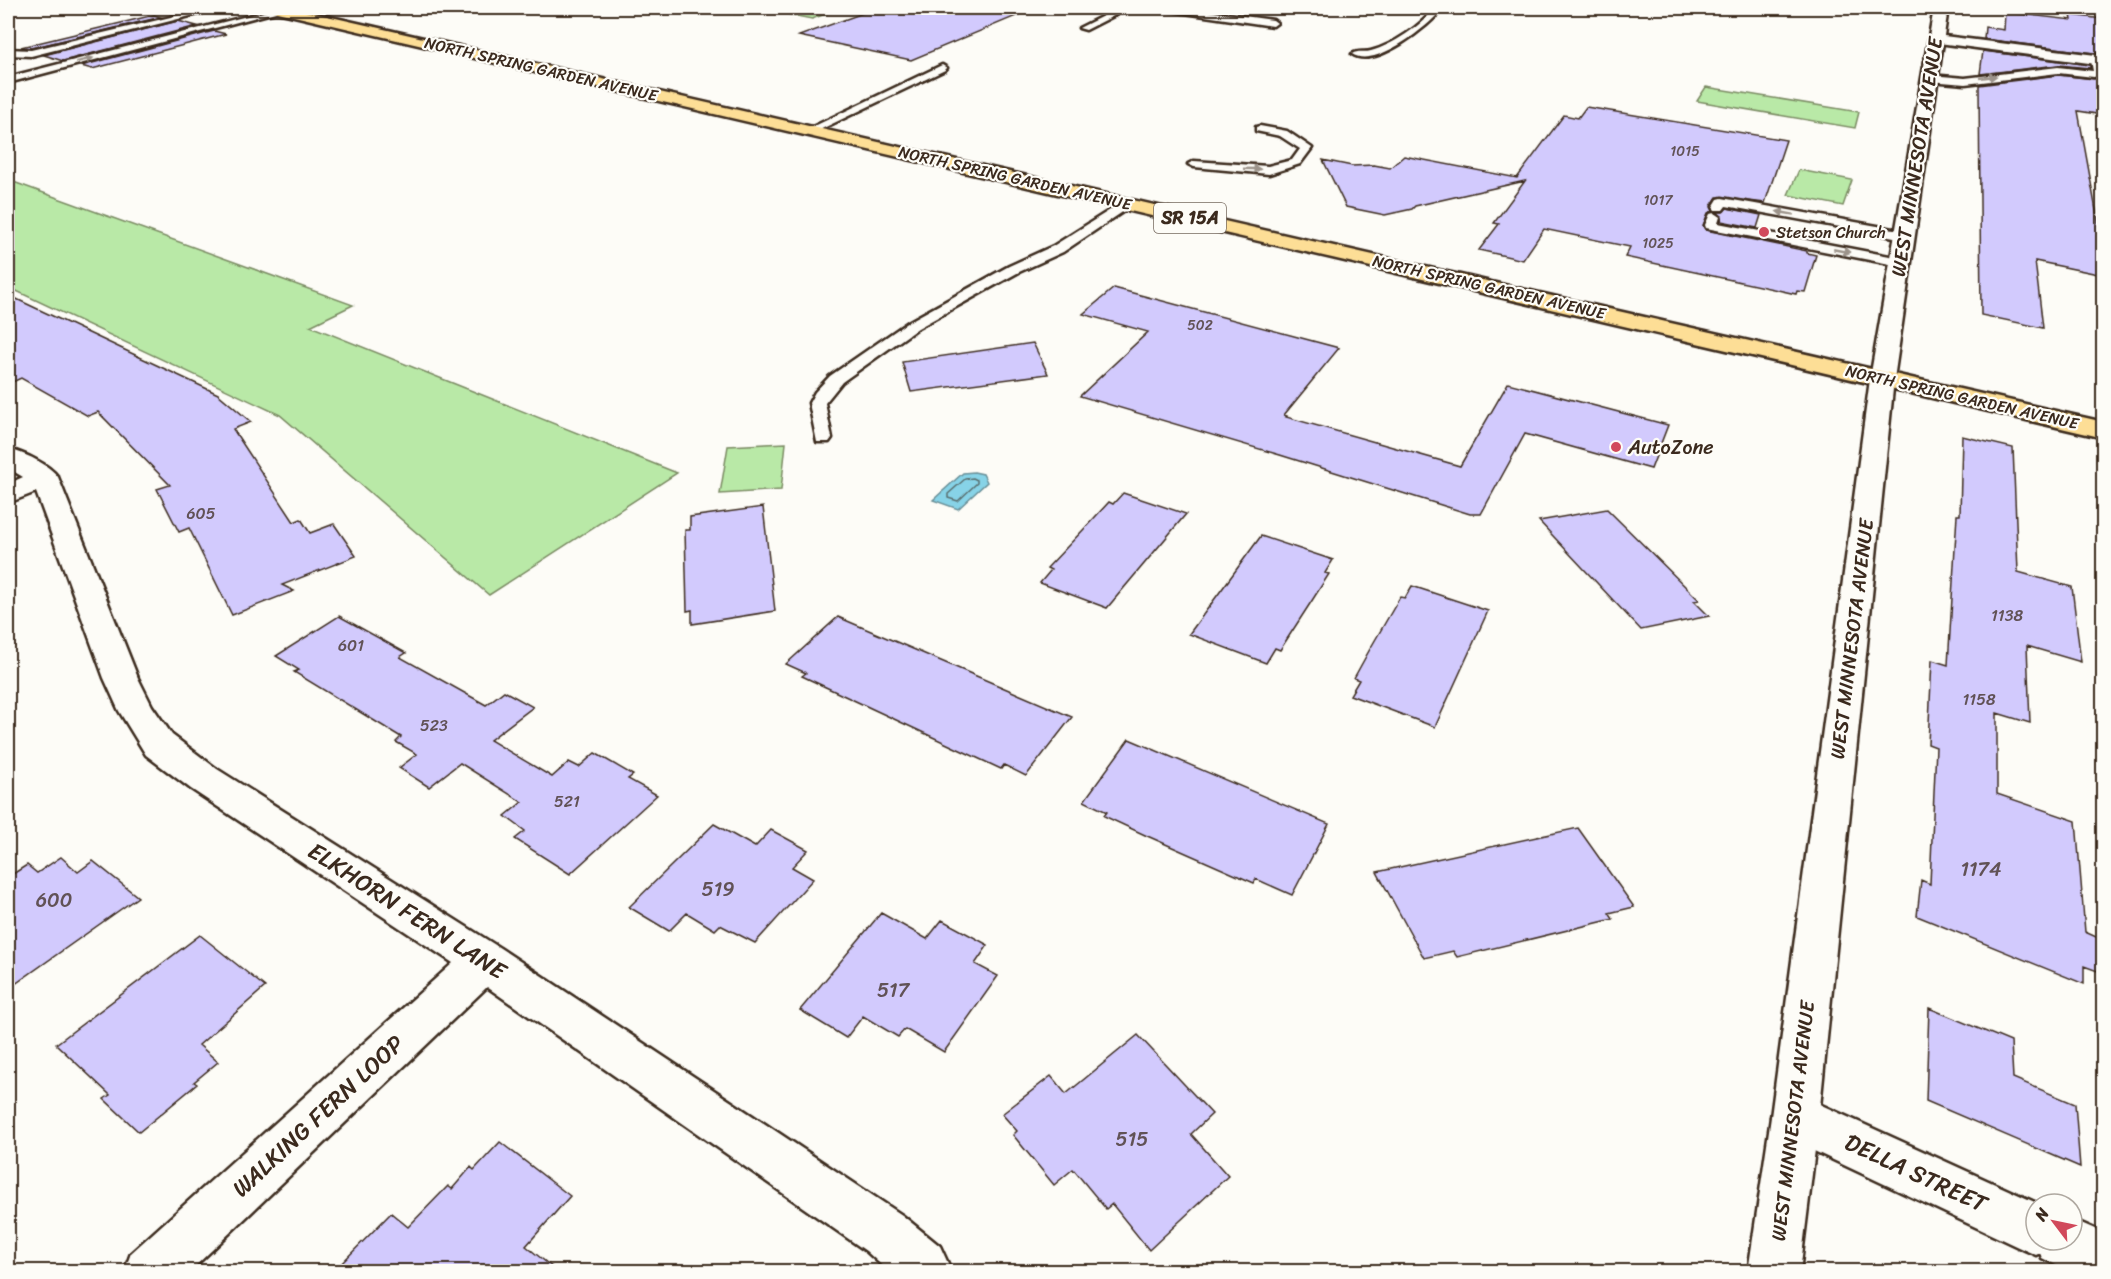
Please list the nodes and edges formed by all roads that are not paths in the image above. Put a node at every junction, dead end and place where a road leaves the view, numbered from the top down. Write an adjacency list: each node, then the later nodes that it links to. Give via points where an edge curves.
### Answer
1 (218, 8): 7 (lane)
2 (280, 8): 8 (lane); 22 (highway, NORTH SPRING GARDEN AVENUE / SR 15A)
3 (1125, 8): 10 (lane)
4 (1171, 8): 9 (lane)
5 (1439, 8): 13 (lane, via 1419,27 1374,54)
6 (1941, 8): 11 (street, WEST MINNESOTA AVENUE)
7 (193, 14): 8 (lane); 14 (lane)
8 (228, 23): 17 (lane, one-way to 8)
9 (1273, 23)
10 (1083, 28)
11 (1936, 39): 15 (street); 19 (street, WEST MINNESOTA AVENUE)
12 (8, 52): 14 (lane)
13 (1357, 54)
14 (26, 57): 16 (lane); 17 (lane)
15 (2100, 60): 19 (lane, one-way to 15, via 1965,81 2058,70 2094,74 2099,72)
16 (8, 65)
17 (56, 67): 20 (lane)
18 (942, 68): 22 (lane)
19 (1930, 78): 25 (street, WEST MINNESOTA AVENUE)
20 (8, 80)
21 (1260, 129): 23 (lane, one-way to 21, via 1269,170 1296,162 1306,148 1283,133)
22 (809, 130): 24 (highway, NORTH SPRING GARDEN AVENUE / SR 15A)
23 (1194, 164)
24 (1126, 204): 27 (highway, NORTH SPRING GARDEN AVENUE / SR 15A); 29 (lane, via 1058,249 914,325 836,379 817,403)
25 (1905, 235): 26 (street, WEST MINNESOTA AVENUE); 26 (lane, one-way to 26, via 1722,202 1711,225)
26 (1900, 262): 27 (street, WEST MINNESOTA AVENUE)
27 (1882, 379): 28 (highway, NORTH SPRING GARDEN AVENUE / SR 15A); 34 (street, WEST MINNESOTA AVENUE)
28 (2103, 430)
29 (823, 438)
30 (8, 457): 31 (street)
31 (44, 477): 32 (street); 33 (street, ELKHORN FERN LANE, via 121,678 159,745 204,779)
32 (8, 495)
33 (485, 961): 38 (street, WALKING FERN LOOP); 39 (street, ELKHORN FERN LANE, via 884,1233)
34 (1795, 1117): 35 (street, DELLA STREET); 40 (street, WEST MINNESOTA AVENUE)
35 (2024, 1223)
36 (2084, 1251): 37 (street)
37 (2103, 1260)
38 (150, 1272)
39 (926, 1272)
40 (1774, 1272)

